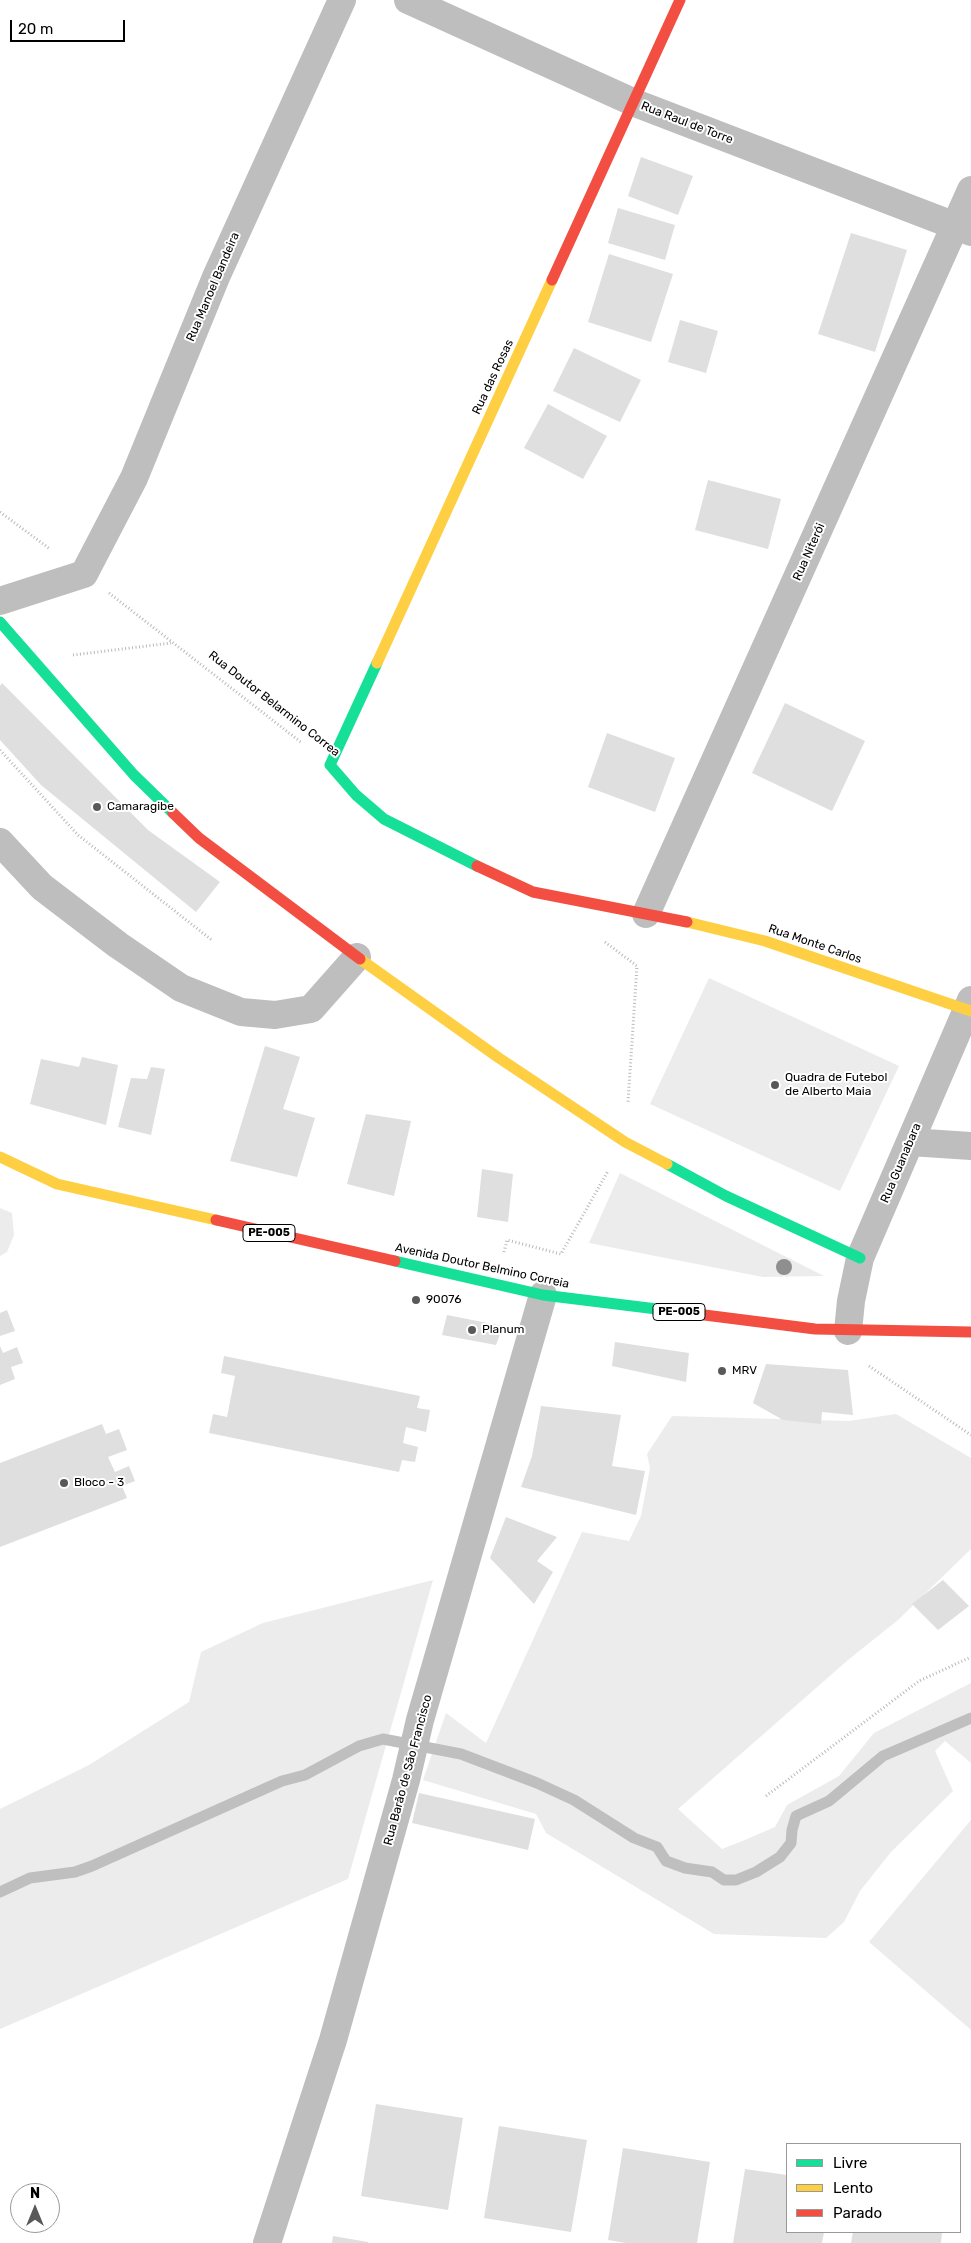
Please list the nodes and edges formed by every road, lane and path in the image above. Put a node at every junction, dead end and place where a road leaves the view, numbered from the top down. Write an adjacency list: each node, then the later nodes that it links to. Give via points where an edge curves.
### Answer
1 (342, 0): 8 (street, Rua Manoel Bandeira, via 216,277 134,478)
2 (408, 0): 4 (street, Rua Raul de Torre)
3 (680, 0): 4 (street, Rua das Rosas)
4 (634, 103): 6 (street, Rua Raul de Torre); 14 (street, Rua das Rosas)
5 (971, 190): 6 (street, Rua Niterói)
6 (963, 229): 16 (street, Rua Niterói)
7 (0, 512): 8 (path, Rua Doutor Belarmino Correa)
8 (84, 574): 9 (street); 11 (path, Rua Doutor Belarmino Correa)
9 (0, 601)
10 (0, 622): 12 (street)
11 (172, 643): 12 (path); 14 (path, Rua Doutor Belarmino Correa)
12 (33, 660): 19 (street, via 134,775 200,838)
13 (0, 750): 18 (path, via 78,835)
14 (330, 764): 16 (street, Rua Doutor Belarmino Correa, via 356,795 384,819 452,856 533,892)
15 (0, 842): 19 (street, via 42,887 126,950 181,988 241,1012 275,1014 311,1009)
16 (646, 914): 20 (street, Rua Monte Carlos, via 764,941)
17 (598, 938): 21 (path, via 637,966)
18 (213, 941)
19 (357, 957): 21 (street)
20 (970, 1008): 22 (street, Rua Guanabara)
21 (625, 1142): 25 (street, via 726,1196); 26 (path, via 561,1254 507,1240)
22 (910, 1142): 23 (street); 25 (street, Rua Guanabara)
23 (971, 1146)
24 (0, 1157): 26 (street, Avenida Doutor Belmino Correia / PE-005, via 58,1184)
25 (860, 1258): 28 (street, Rua Guanabara)
26 (496, 1284): 27 (street, Avenida Doutor Belmino Correia / PE-005)
27 (543, 1295): 28 (street, Avenida Doutor Belmino Correia / PE-005); 34 (street, Rua Barão de São Francisco, via 420,1720 333,2040)
28 (848, 1331): 29 (street, Avenida Doutor Belmino Correia / PE-005)
29 (971, 1332)
30 (864, 1362): 31 (path)
31 (971, 1435)
32 (971, 1657): 33 (path, via 919,1681)
33 (766, 1796)
34 (267, 2243)

